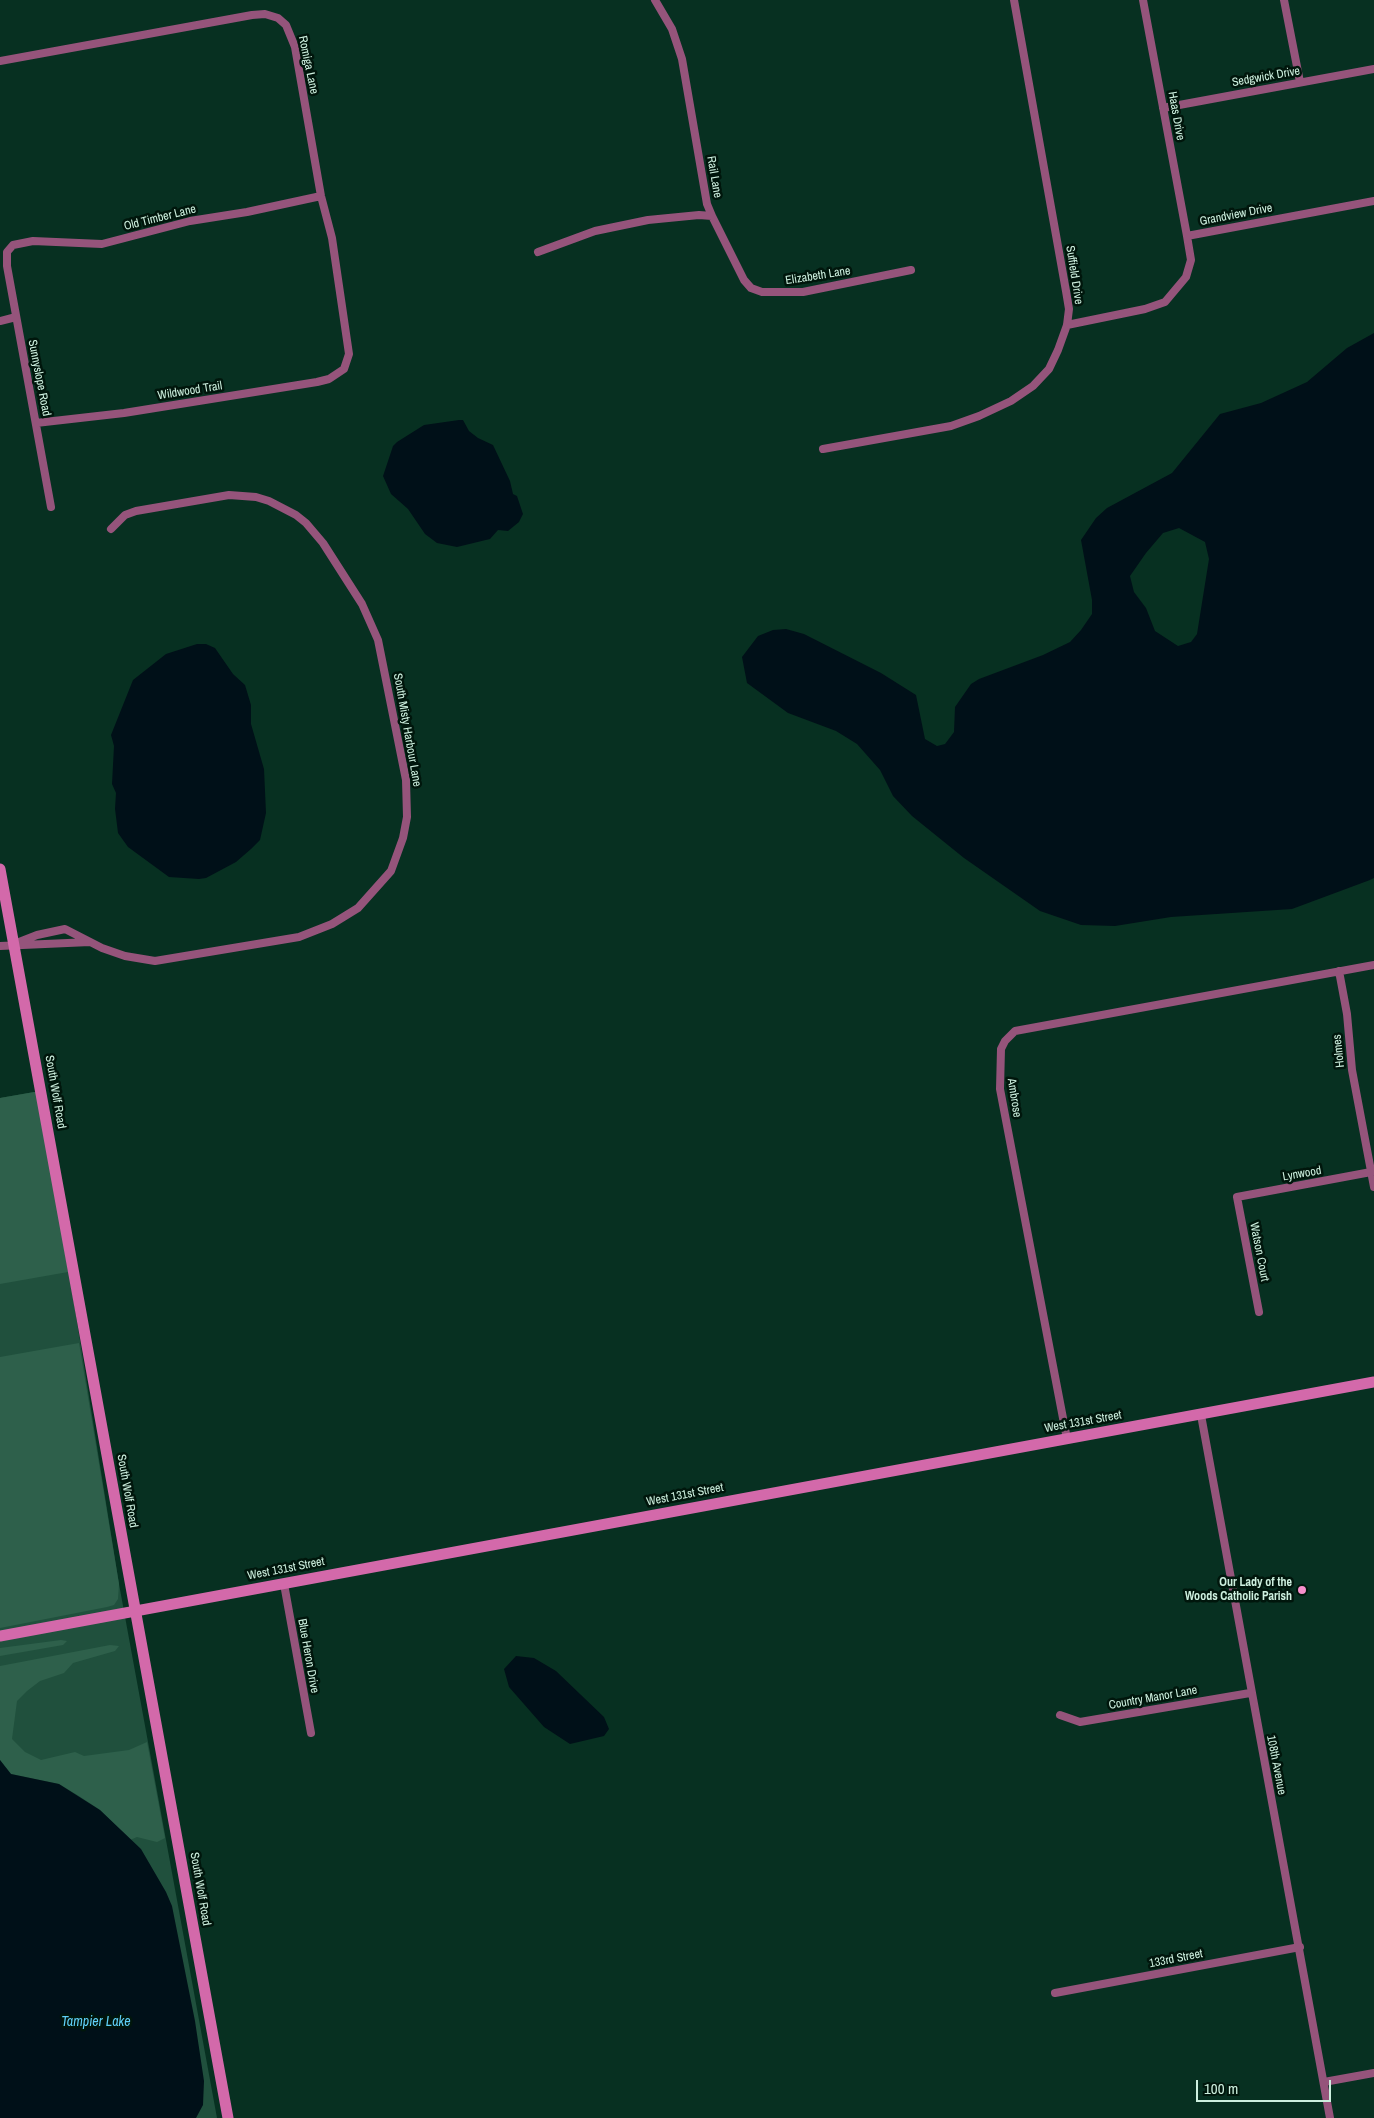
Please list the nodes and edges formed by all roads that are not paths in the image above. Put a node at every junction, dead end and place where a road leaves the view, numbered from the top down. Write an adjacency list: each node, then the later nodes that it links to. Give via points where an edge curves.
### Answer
1 (655, 0): 11 (street, Rail Lane, via 672,29 682,59 707,204)
2 (1014, 0): 18 (street, Suffield Drive, via 1066,291)
3 (1144, 0): 8 (street, Haas Drive)
4 (1284, 0): 7 (street)
5 (0, 61): 9 (street, Romiga Lane, via 252,15 278,18 286,25 295,47)
6 (1374, 69): 7 (street, Sedgwick Drive)
7 (1300, 82): 8 (street, Sedgwick Drive)
8 (1163, 108): 12 (street, Haas Drive)
9 (321, 196): 13 (street, Old Timber Lane, via 190,221 102,244 33,241 13,245); 19 (street, Romiga Lane, via 332,238 349,354)
10 (1374, 201): 12 (street, Grandview Drive)
11 (712, 216): 14 (street, Rail Lane, via 648,220 595,231); 15 (street, Elizabeth Lane, via 744,280 751,288 762,292 803,292)
12 (1187, 236): 18 (street, Grandview Drive, via 1191,260 1186,277 1165,302)
13 (7, 252): 16 (street, Sunnyslope Road)
14 (538, 252)
15 (910, 270)
16 (16, 317): 17 (street); 20 (street, Sunnyslope Road)
17 (0, 321)
18 (1067, 325): 21 (street, Suffield Drive, via 1048,368 1033,386 1011,402 951,426)
19 (344, 369): 20 (street, Wildwood Trail, via 317,382 124,413)
20 (36, 423): 22 (street, Sunnyslope Road)
21 (823, 449)
22 (51, 507)
23 (111, 529): 25 (street, South Misty Harbour Lane, via 125,515 136,511 229,495 269,501 306,523 324,543 362,604 378,640 406,780 407,817 397,857 381,884 358,908 317,931 299,937 155,962 125,956)
24 (0, 869): 26 (street, South Wolf Road)
25 (91, 942): 26 (street, South Misty Harbour Lane); 26 (street, South Misty Harbour Lane, via 66,930 37,935)
26 (14, 944): 27 (street); 38 (street, South Wolf Road)
27 (0, 946)
28 (1374, 965): 29 (street, Ambrose)
29 (1339, 971): 30 (street, Holmes, via 1352,1070); 36 (street, Ambrose, via 1015,1031 1005,1041 1001,1049 1000,1089)
30 (1371, 1172): 31 (street, Holmes); 32 (street, Lynwood)
31 (1374, 1187)
32 (1237, 1197): 33 (street, Watson Court)
33 (1259, 1312)
34 (1374, 1382): 35 (street, West 131st Street)
35 (1201, 1415): 36 (street, West 131st Street); 40 (street, 108th Avenue)
36 (1067, 1439): 37 (street, West 131st Street)
37 (284, 1584): 38 (street, West 131st Street); 42 (street, Blue Heron Drive)
38 (135, 1612): 39 (street, West 131st Street); 47 (street, South Wolf Road)
39 (0, 1636)
40 (1250, 1693): 41 (street, Country Manor Lane, via 1080,1722); 43 (street, 108th Avenue)
41 (1060, 1715)
42 (311, 1733)
43 (1300, 1947): 44 (street, 133rd Street); 46 (street, 108th Avenue)
44 (1056, 1993)
45 (1374, 2073): 46 (street)
46 (1324, 2082): 48 (street, 108th Avenue)
47 (228, 2118)
48 (1330, 2118)

